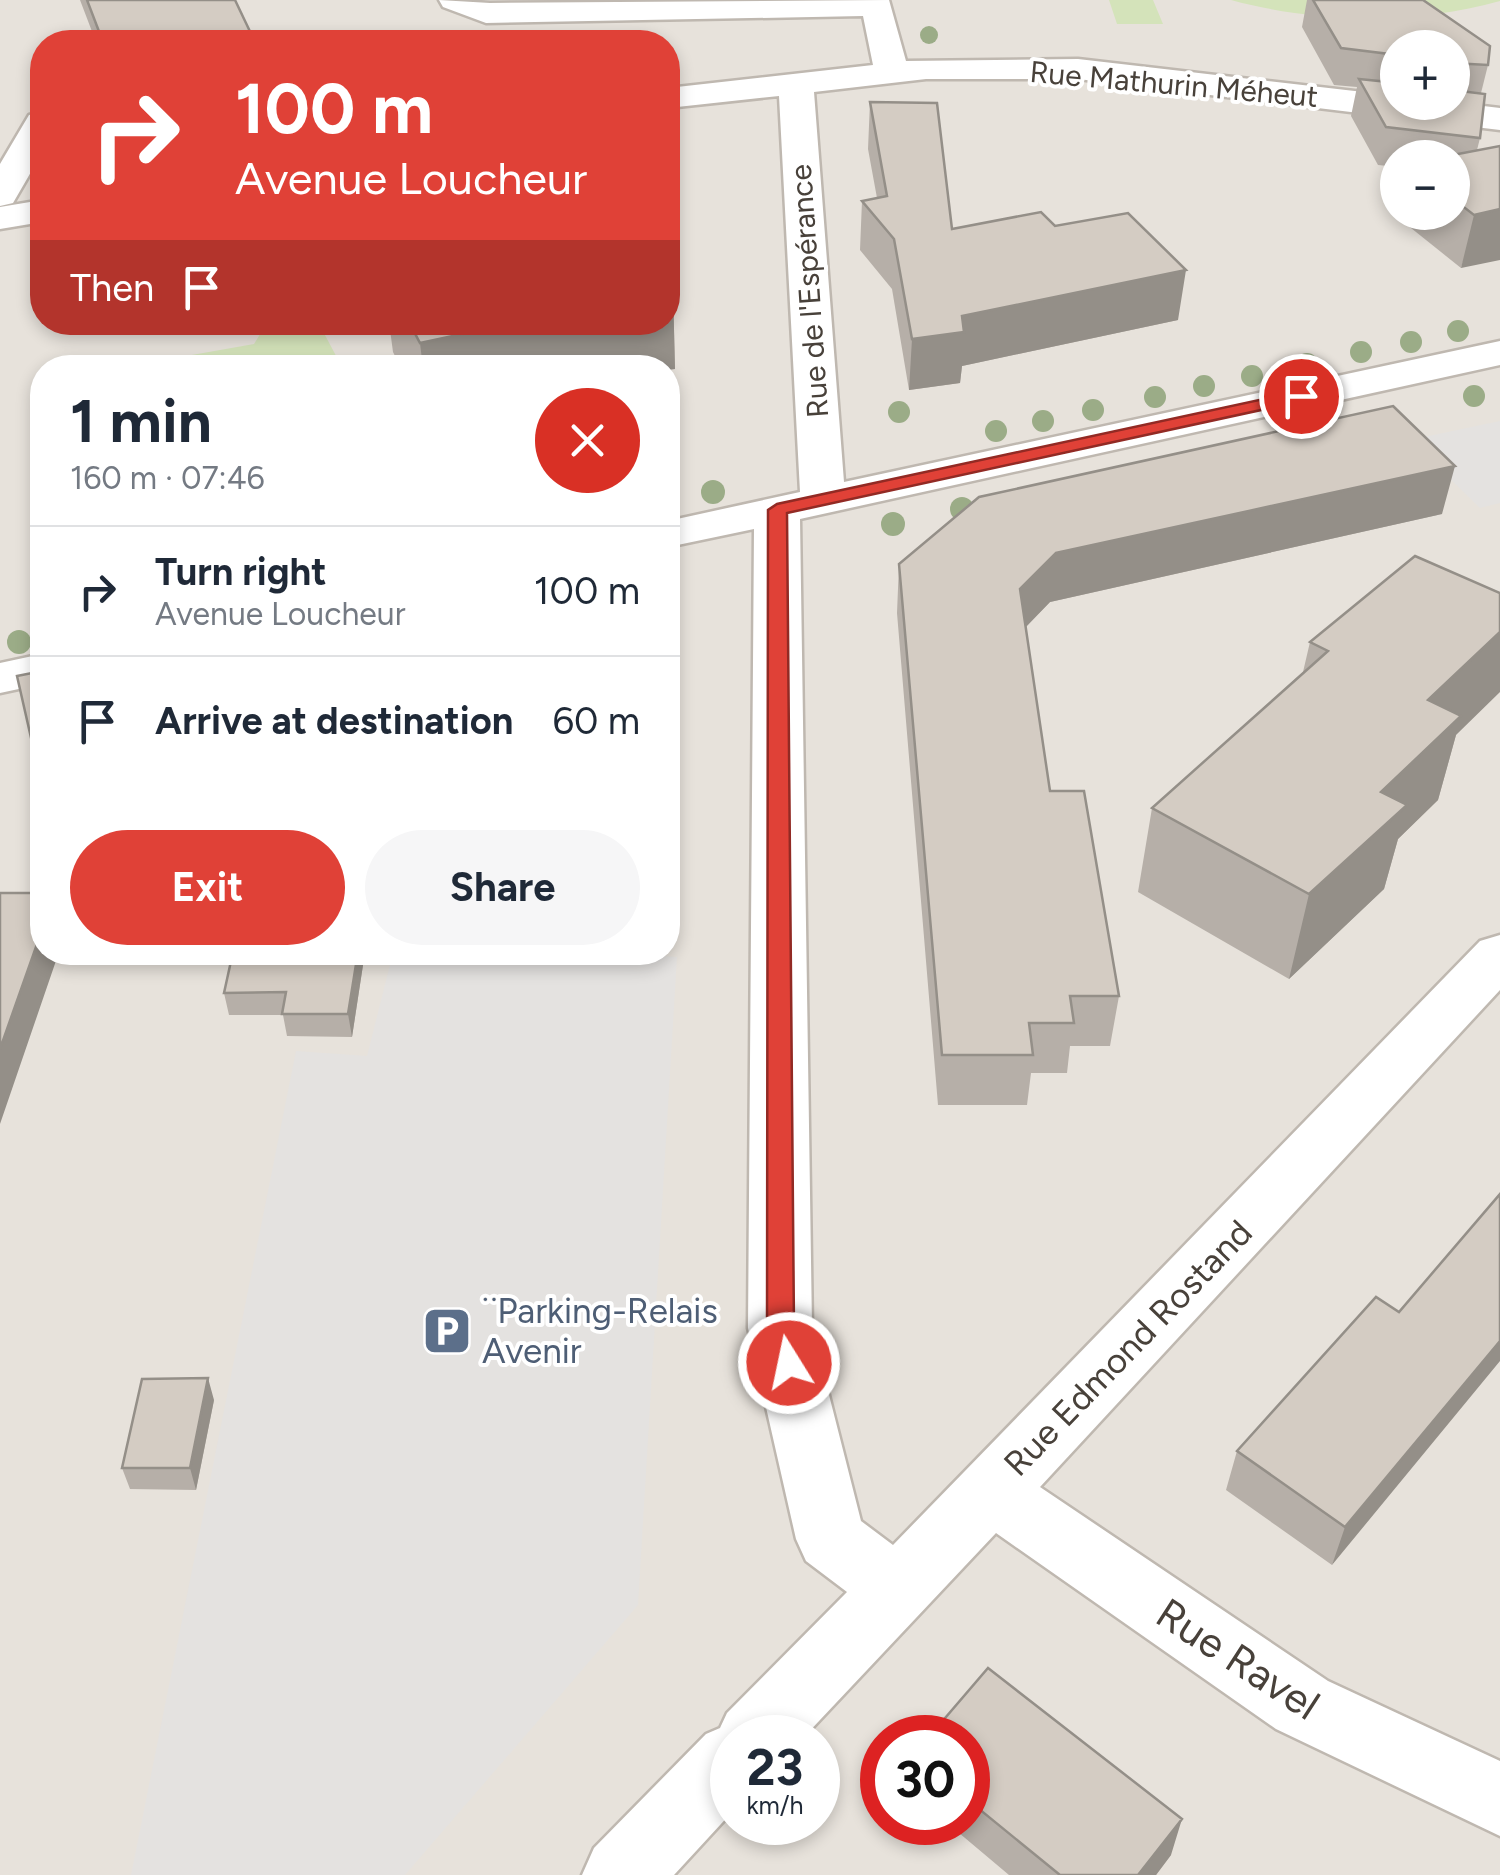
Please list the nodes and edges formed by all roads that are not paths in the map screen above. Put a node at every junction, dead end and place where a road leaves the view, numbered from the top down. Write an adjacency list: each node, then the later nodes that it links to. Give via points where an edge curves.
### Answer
1 (455, 0): 2 (street, via 486,13 878,6)
2 (892, 72): 3 (street, Rue Mathurin Méheut); 5 (street, Rue Mathurin Méheut, via 1078,69)
3 (796, 82): 4 (street, Rue Mathurin Méheut); 11 (street, Rue de l'Espérance)
4 (680, 96)
5 (1500, 119)
6 (30, 143): 7 (street)
7 (0, 194)
8 (30, 213): 9 (street)
9 (0, 218)
10 (1500, 353): 11 (street)
11 (800, 505): 12 (street); 17 (street, Rue de l'Espérance, via 780,1328 831,1539)
12 (680, 531)
13 (30, 671): 14 (street)
14 (0, 678)
15 (1500, 955): 16 (street, Rue Edmond Rostand)
16 (991, 1492): 17 (street, Rue Edmond Rostand); 20 (street, Rue Ravel, via 1302,1705)
17 (896, 1588): 18 (street, Rue Edmond Rostand)
18 (775, 1715)
19 (710, 1782): 21 (street)
20 (1500, 1799)
21 (621, 1875)

